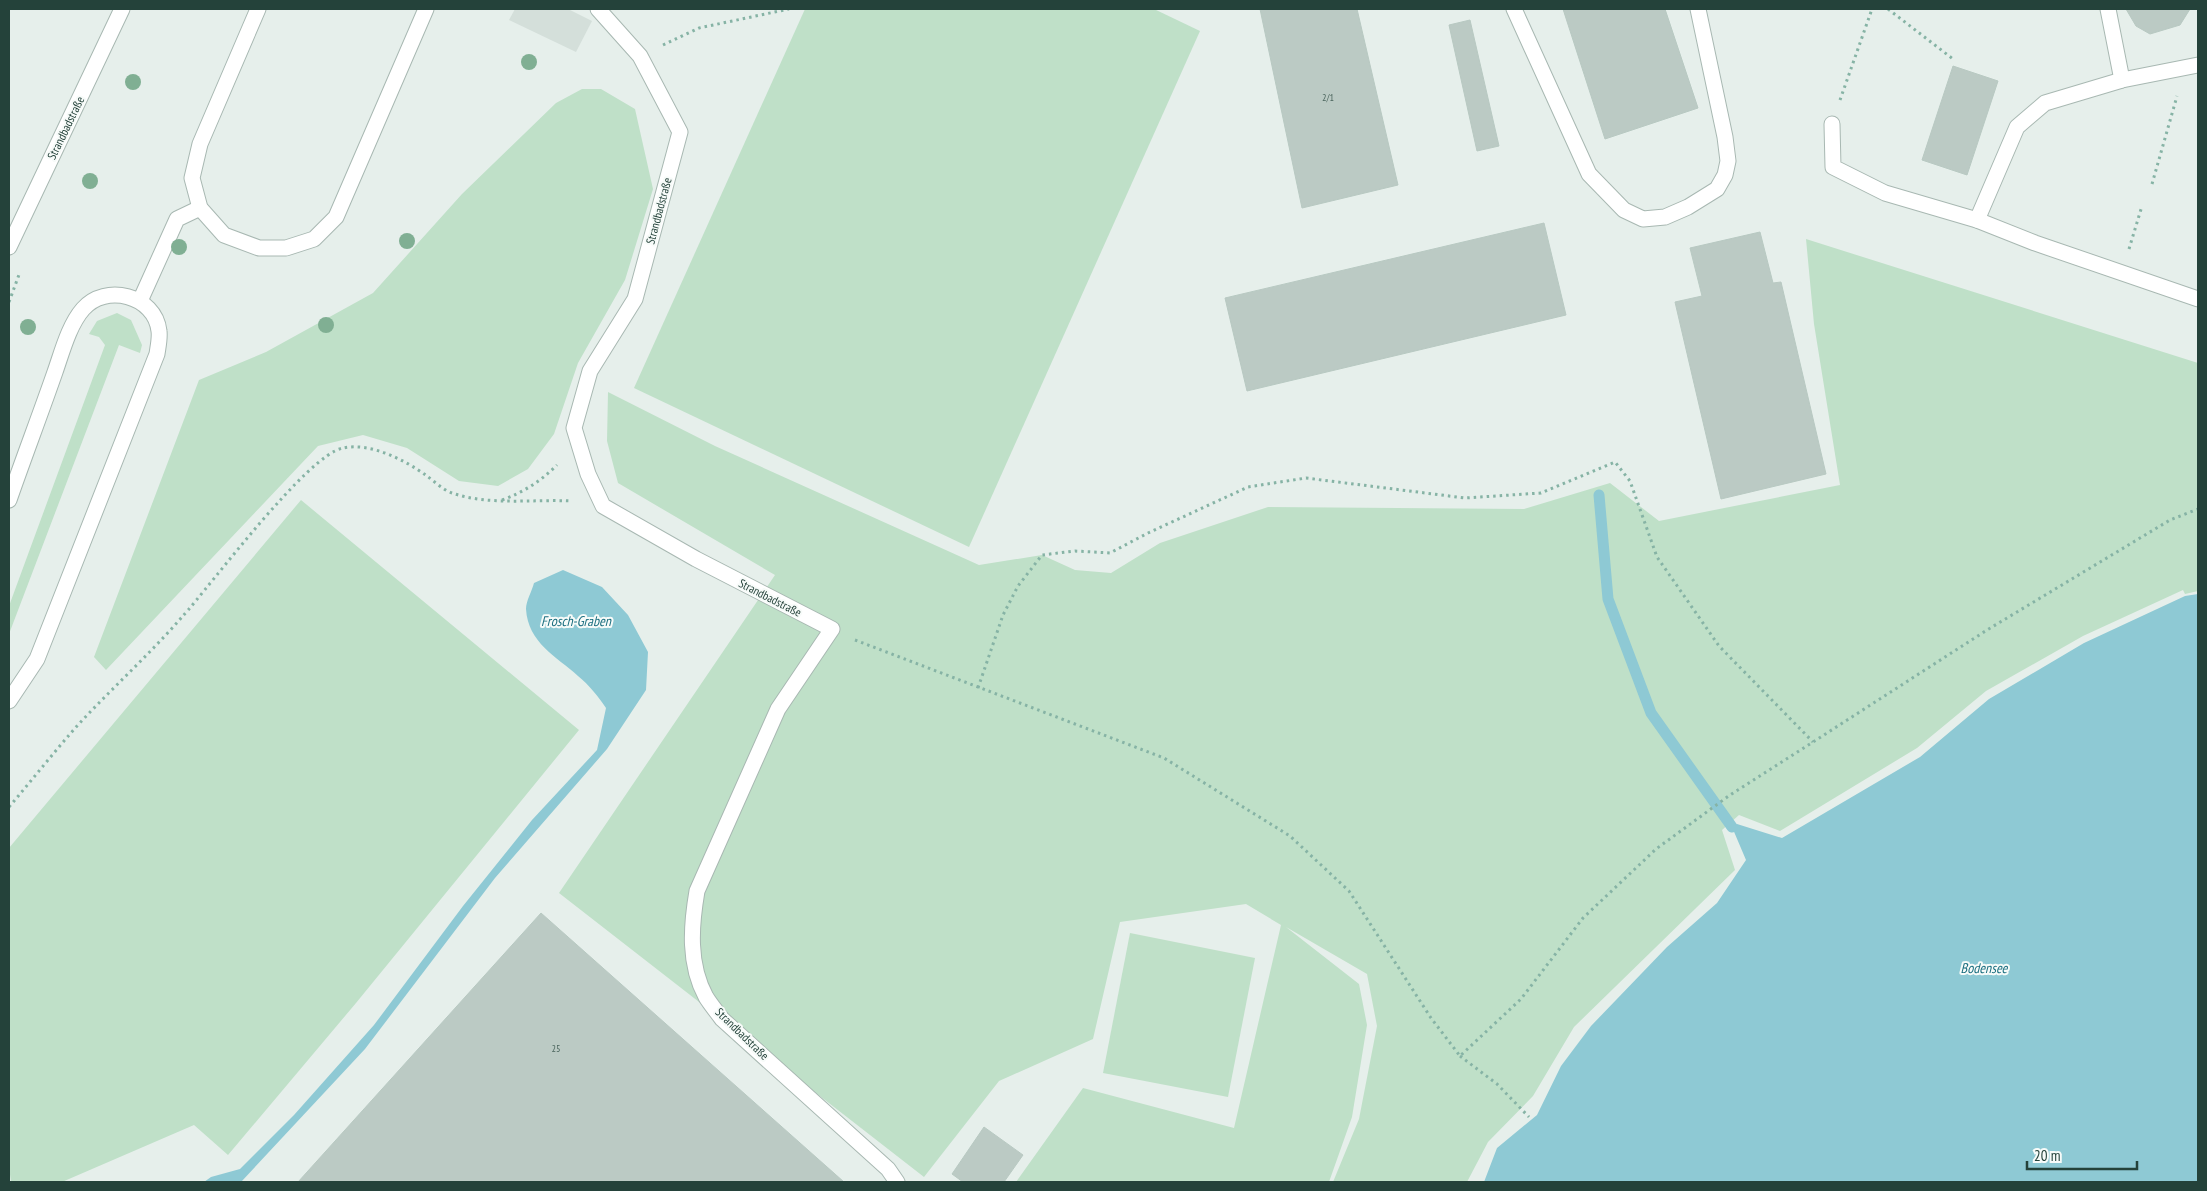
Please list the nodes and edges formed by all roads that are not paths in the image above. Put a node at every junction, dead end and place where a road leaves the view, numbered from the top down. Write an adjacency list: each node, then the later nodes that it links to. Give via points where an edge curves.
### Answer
1 (122, 9): 13 (street, Strandbadstraße)
2 (258, 9): 11 (street, via 200,144 192,178)
3 (426, 9): 11 (street, via 336,218 314,239 286,248 259,248 224,235)
4 (598, 9): 18 (street, Strandbadstraße, via 640,56 680,132 635,299 590,371 574,428 588,474 602,506 832,629 778,709 697,891 692,916 695,968 706,997 722,1019 888,1169)
5 (1514, 9): 6 (street, via 1589,174 1624,210 1643,219 1665,217 1688,208 1717,189 1728,161)
6 (1698, 9)
7 (2108, 9): 9 (street)
8 (2192, 67): 9 (street)
9 (2122, 80): 12 (street, via 2045,103 2017,127)
10 (1832, 124): 12 (street, via 1833,167 1885,193)
11 (200, 208): 15 (street, via 177,219)
12 (1977, 220): 14 (street, via 2034,243)
13 (9, 247)
14 (2198, 298)
15 (140, 301): 16 (street, via 125,295 104,296 83,308 59,361); 17 (street, via 152,312 159,330 157,354 37,658)
16 (9, 500)
17 (9, 701)
18 (897, 1182)

